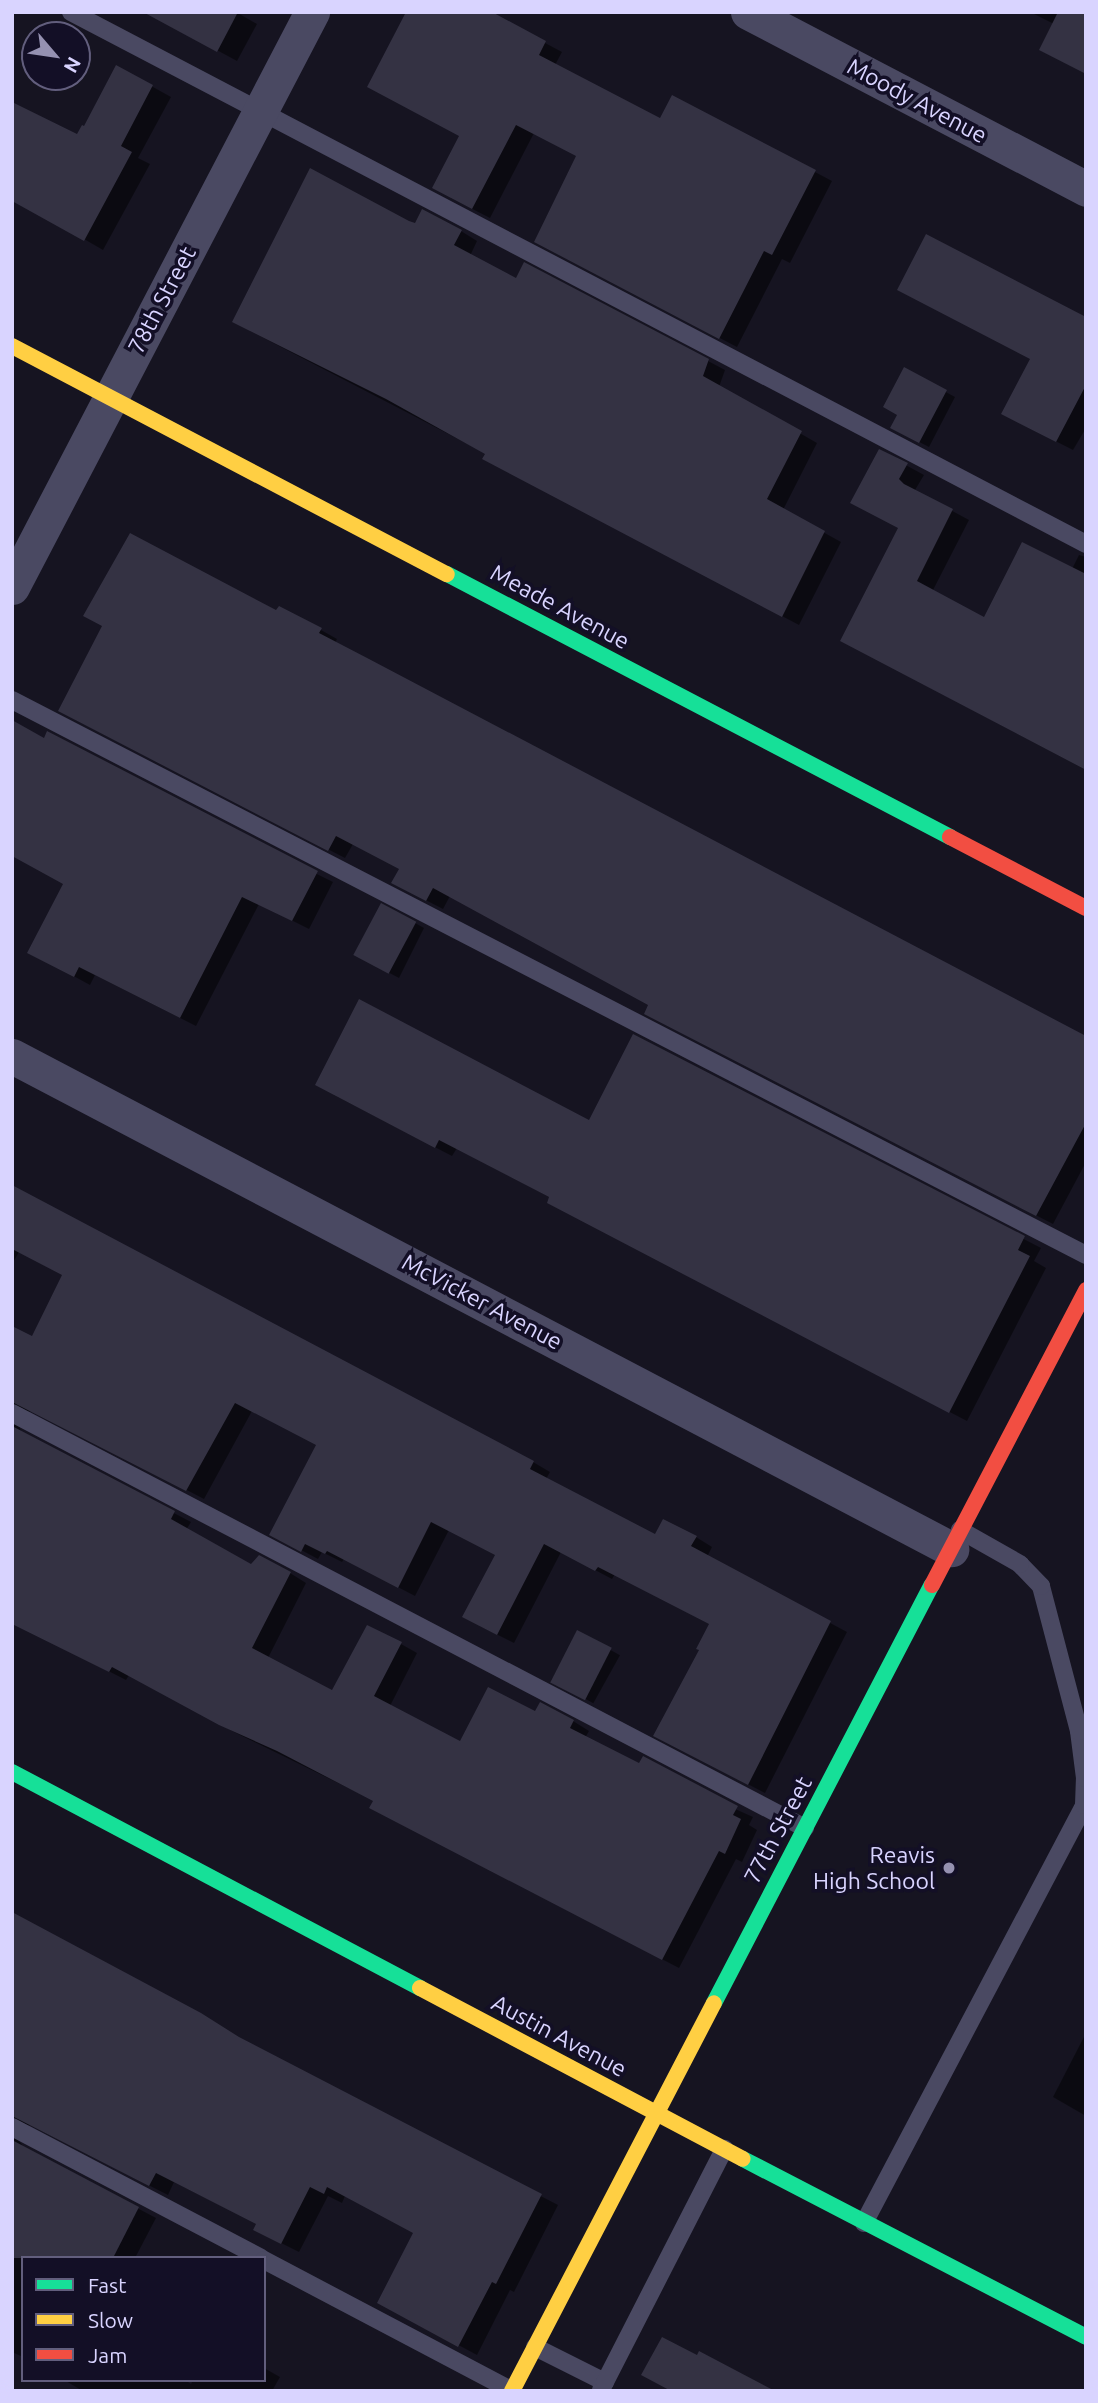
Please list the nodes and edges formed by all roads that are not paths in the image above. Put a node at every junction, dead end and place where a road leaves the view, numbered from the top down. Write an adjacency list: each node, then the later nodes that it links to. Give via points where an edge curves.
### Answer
1 (71, 12): 4 (lane)
2 (312, 12): 4 (street, 78th Street)
3 (748, 12): 5 (street, Moody Avenue)
4 (260, 112): 7 (street, 78th Street); 8 (lane)
5 (1086, 189)
6 (12, 346): 7 (street, Meade Avenue)
7 (110, 397): 9 (street, 78th Street); 11 (street, Meade Avenue)
8 (1086, 544)
9 (12, 587)
10 (12, 700): 13 (lane)
11 (1086, 908)
12 (12, 1056): 16 (street, McVicker Avenue)
13 (1086, 1255)
14 (1086, 1290): 16 (street, 77th Street)
15 (12, 1413): 18 (lane)
16 (956, 1539): 18 (street, 77th Street); 22 (lane, via 1020,1564 1041,1586 1079,1731 1084,1805)
17 (12, 1772): 19 (street, Austin Avenue)
18 (805, 1828): 19 (street, 77th Street)
19 (656, 2113): 21 (street, Austin Avenue); 26 (street, 77th Street)
20 (12, 2127): 23 (lane)
21 (724, 2149): 22 (street, Austin Avenue); 27 (lane)
22 (864, 2223): 25 (street, Austin Avenue)
23 (256, 2256)
24 (266, 2261): 28 (lane)
25 (1086, 2337)
26 (535, 2347): 27 (lane); 28 (street, 77th Street)
27 (603, 2386)
28 (512, 2391)

